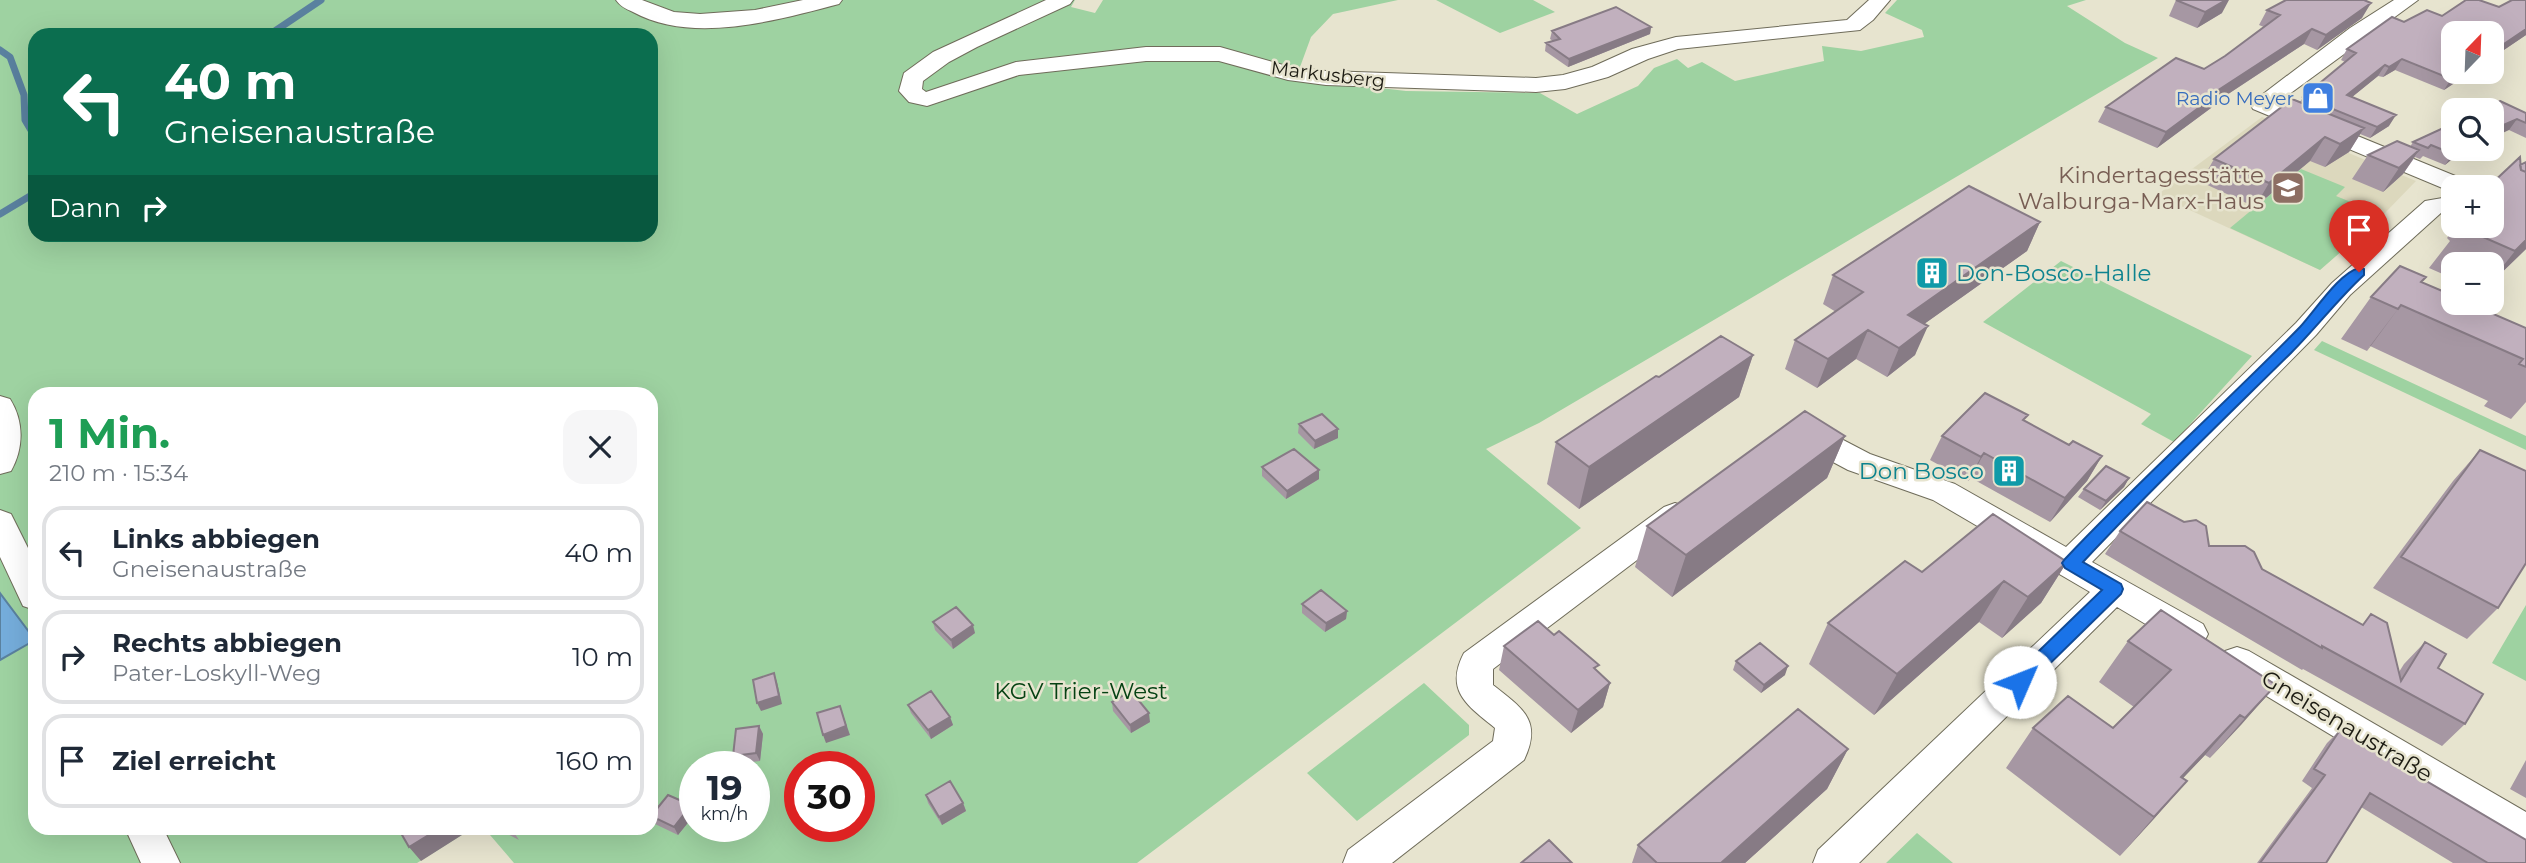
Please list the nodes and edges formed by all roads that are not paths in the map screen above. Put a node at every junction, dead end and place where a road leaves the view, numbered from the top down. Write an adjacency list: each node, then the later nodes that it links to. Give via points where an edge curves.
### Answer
1 (626, 0): 2 (street, via 666,16 709,20 754,17)
2 (832, 0)
3 (1063, 0): 4 (street, Markusberg, via 941,57 912,78 910,91 927,99 1016,69 1182,53 1220,54 1288,73 1326,78 1536,85 1600,72 1676,43 1853,26)
4 (1880, 0)
5 (2408, 0): 6 (street, via 2261,104)
6 (2441, 179)
7 (2441, 205): 13 (street, via 2434,206 2341,289 2306,330)
8 (0, 406): 10 (street, via 7,437)
9 (1781, 440): 13 (street, Gneisenaustraße, via 1813,438 1859,462 1944,492)
10 (0, 463)
11 (1700, 497): 19 (street, via 1476,663 1475,691 1513,722 1511,749)
12 (0, 522): 14 (street)
13 (2071, 563): 15 (street, Gneisenaustraße)
14 (28, 582)
15 (2115, 589): 16 (street, Gneisenaustraße); 20 (street)
16 (2526, 832)
17 (147, 835): 18 (street)
18 (161, 863)
19 (1362, 863)
20 (1832, 863)

